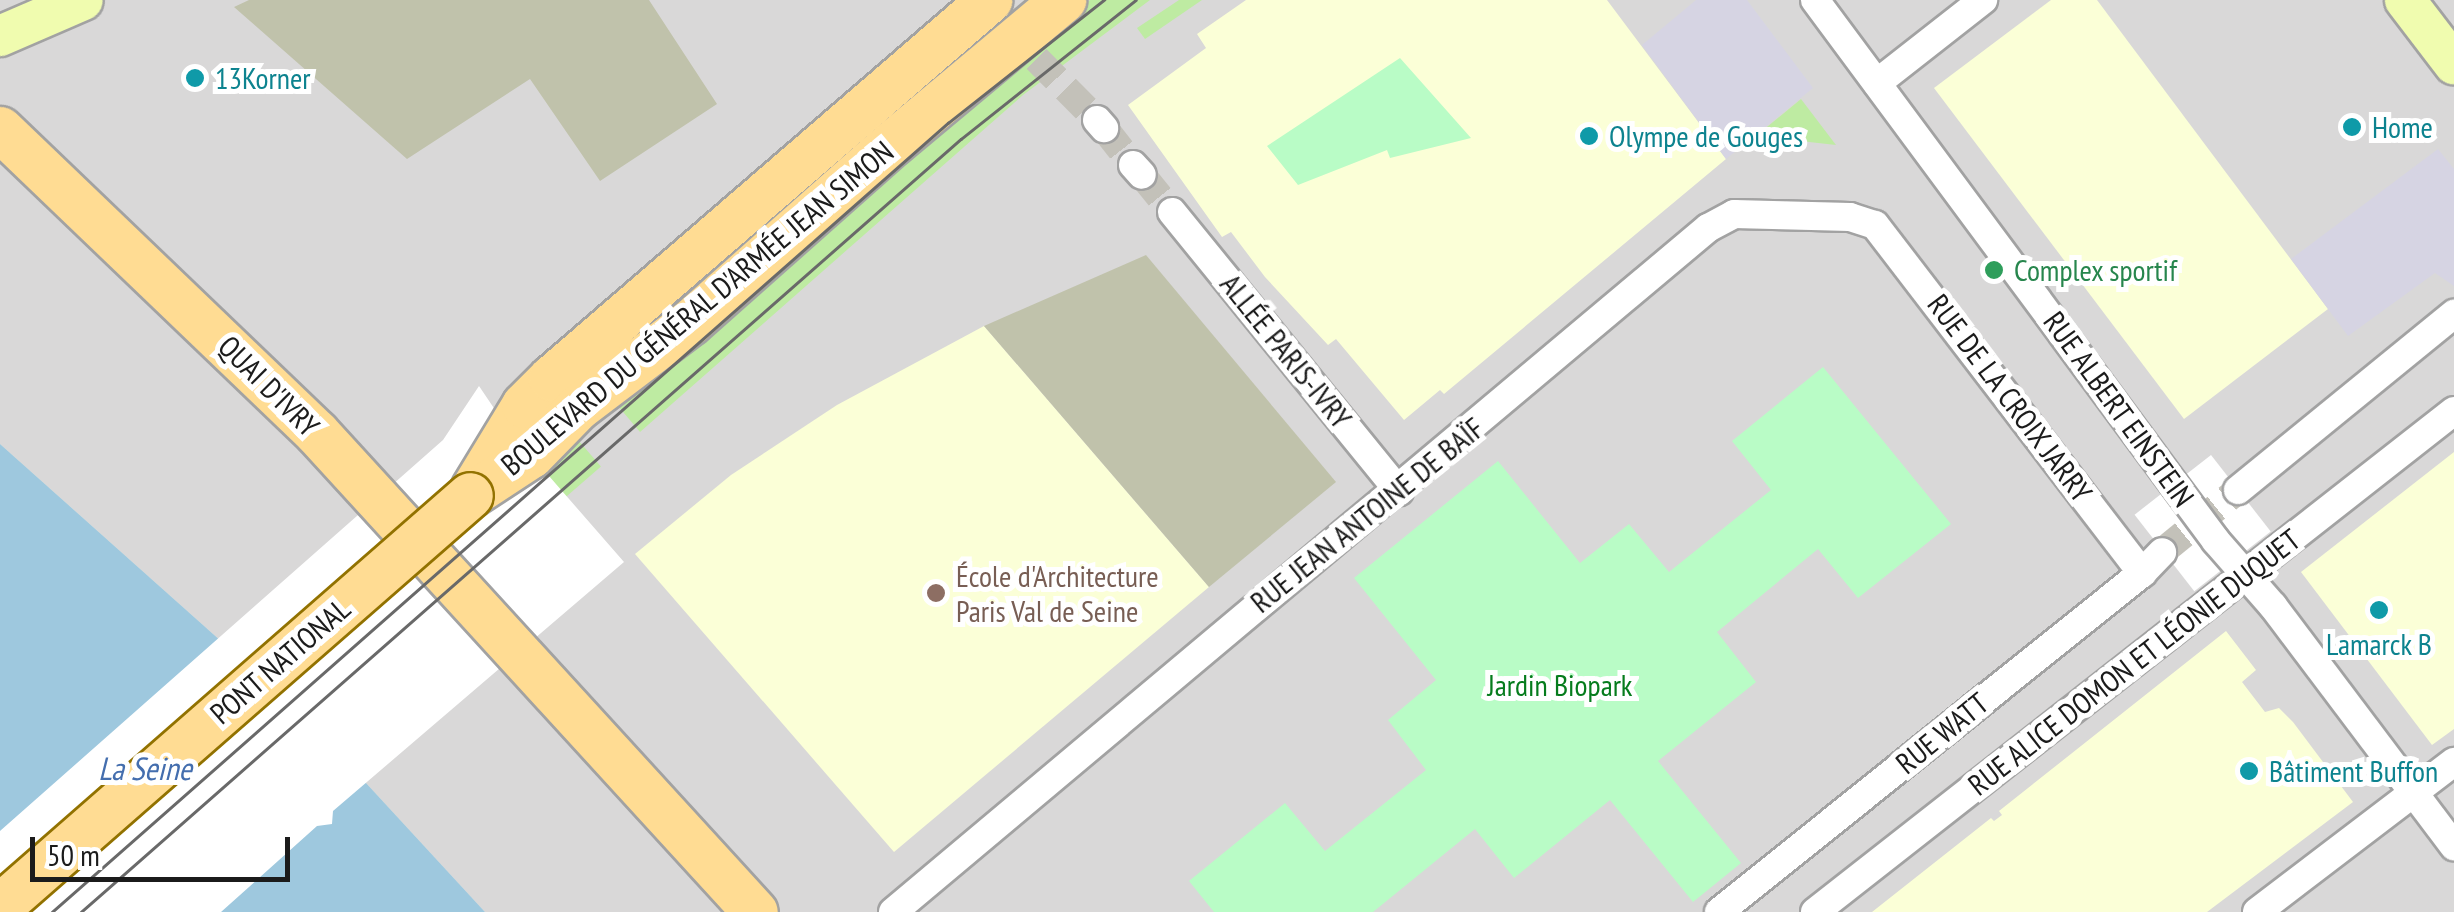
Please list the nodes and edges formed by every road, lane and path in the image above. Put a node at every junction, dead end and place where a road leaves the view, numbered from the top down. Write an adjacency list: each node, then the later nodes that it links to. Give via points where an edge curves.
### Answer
1 (84, 0): 7 (main road)
2 (989, 0): 15 (main road, BOULEVARD DU GÉNÉRAL D'ARMÉE JEAN SIMON, via 552,378)
3 (1062, 0): 15 (main road, BOULEVARD DU GÉNÉRAL D'ARMÉE JEAN SIMON, via 690,322 578,407)
4 (1815, 0): 9 (street, RUE ALBERT EINSTEIN)
5 (1983, 0): 9 (street)
6 (2405, 0): 8 (main road)
7 (0, 36)
8 (2454, 64)
9 (1877, 83): 21 (street, RUE ALBERT EINSTEIN)
10 (0, 128): 26 (main road, QUAI D'IVRY, via 316,432)
11 (1172, 212): 17 (street, ALLÉE PARIS-IVRY)
12 (1875, 225): 17 (street, RUE JEAN ANTOINE DE BAÏF, via 1850,218 1734,214 1708,228); 20 (street, RUE DE LA CROIX JARRY)
13 (2454, 314): 16 (street)
14 (2454, 411): 21 (street, RUE ALICE DOMON ET LÉONIE DUQUET)
15 (522, 439): 18 (main road, BOULEVARD DU GÉNÉRAL D'ARMÉE JEAN SIMON)
16 (2238, 490)
17 (1400, 491): 27 (street, RUE JEAN ANTOINE DE BAÏF)
18 (470, 496): 25 (main road, PONT NATIONAL, bridge)
19 (2162, 552): 20 (street, RUE WATT)
20 (2142, 573): 28 (street, RUE WATT)
21 (2246, 574): 23 (street, RUE ALBERT EINSTEIN); 29 (street, RUE ALICE DOMON ET LÉONIE DUQUET)
22 (2454, 762): 23 (street)
23 (2412, 793): 24 (street, RUE ALBERT EINSTEIN); 30 (street)
24 (2454, 846)
25 (0, 906)
26 (755, 912)
27 (893, 912)
28 (1719, 912)
29 (1814, 912)
30 (2256, 912)

